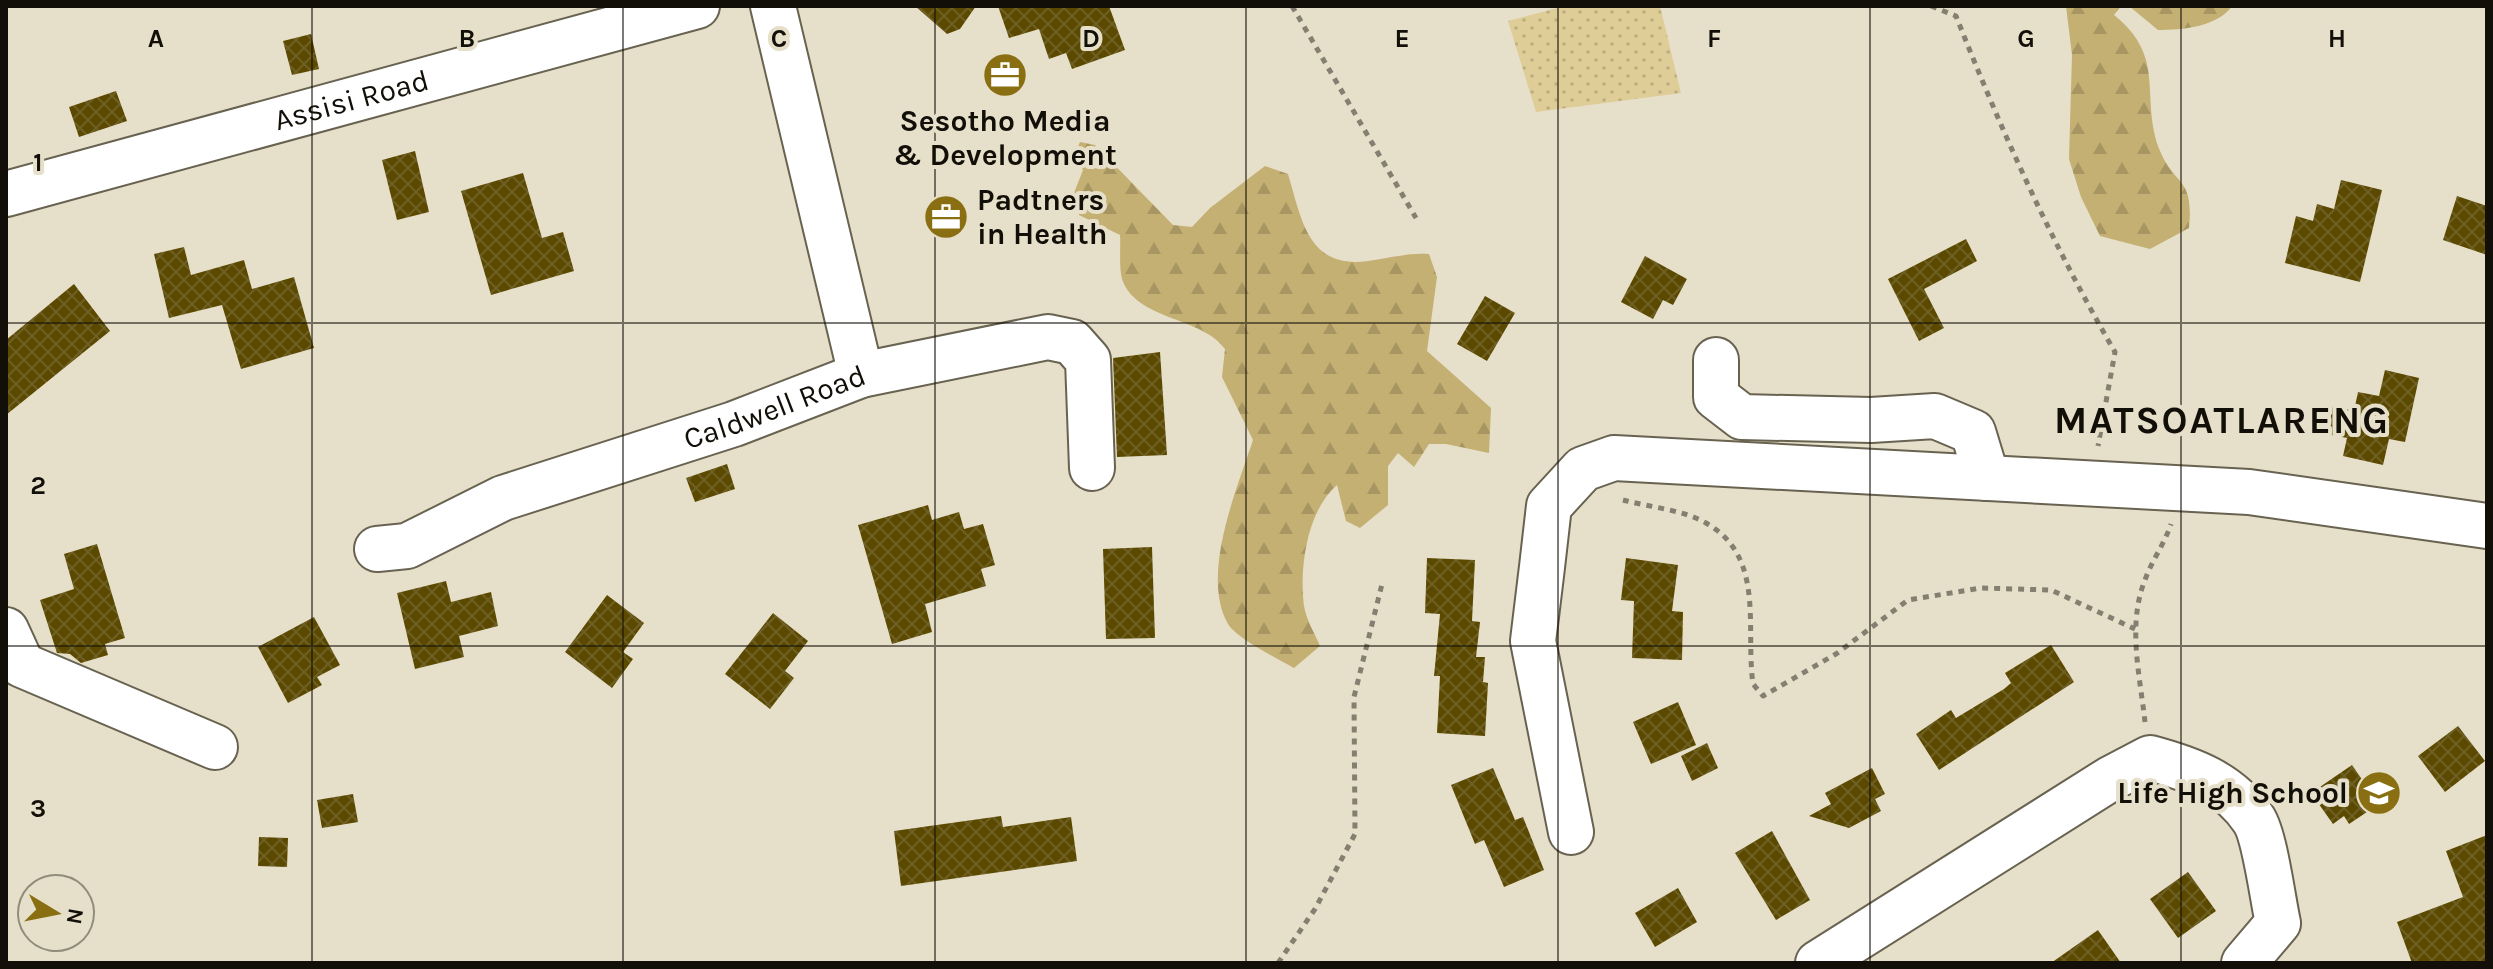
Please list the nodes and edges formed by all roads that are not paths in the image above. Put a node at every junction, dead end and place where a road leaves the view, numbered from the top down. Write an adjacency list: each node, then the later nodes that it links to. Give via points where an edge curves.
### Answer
1 (697, 6): 3 (street, Assisi Road)
2 (773, 6): 5 (street, Caldwell Road)
3 (8, 189)
4 (1716, 360): 7 (street, via 1716,397 1742,417 1935,416 1973,432)
5 (861, 375): 6 (street, via 1048,337 1072,342 1088,360); 9 (street, Caldwell Road, via 734,424 503,498 407,546)
6 (1092, 468)
7 (1987, 478): 8 (street, via 2249,492); 12 (street, via 1614,458 1583,469 1549,506 1533,641)
8 (2487, 526)
9 (377, 549)
10 (6, 630): 11 (street, via 22,665)
11 (215, 747)
12 (1571, 832)
13 (1818, 963): 14 (street, via 2150,758 2215,781 2255,821 2278,923)
14 (2244, 963)

